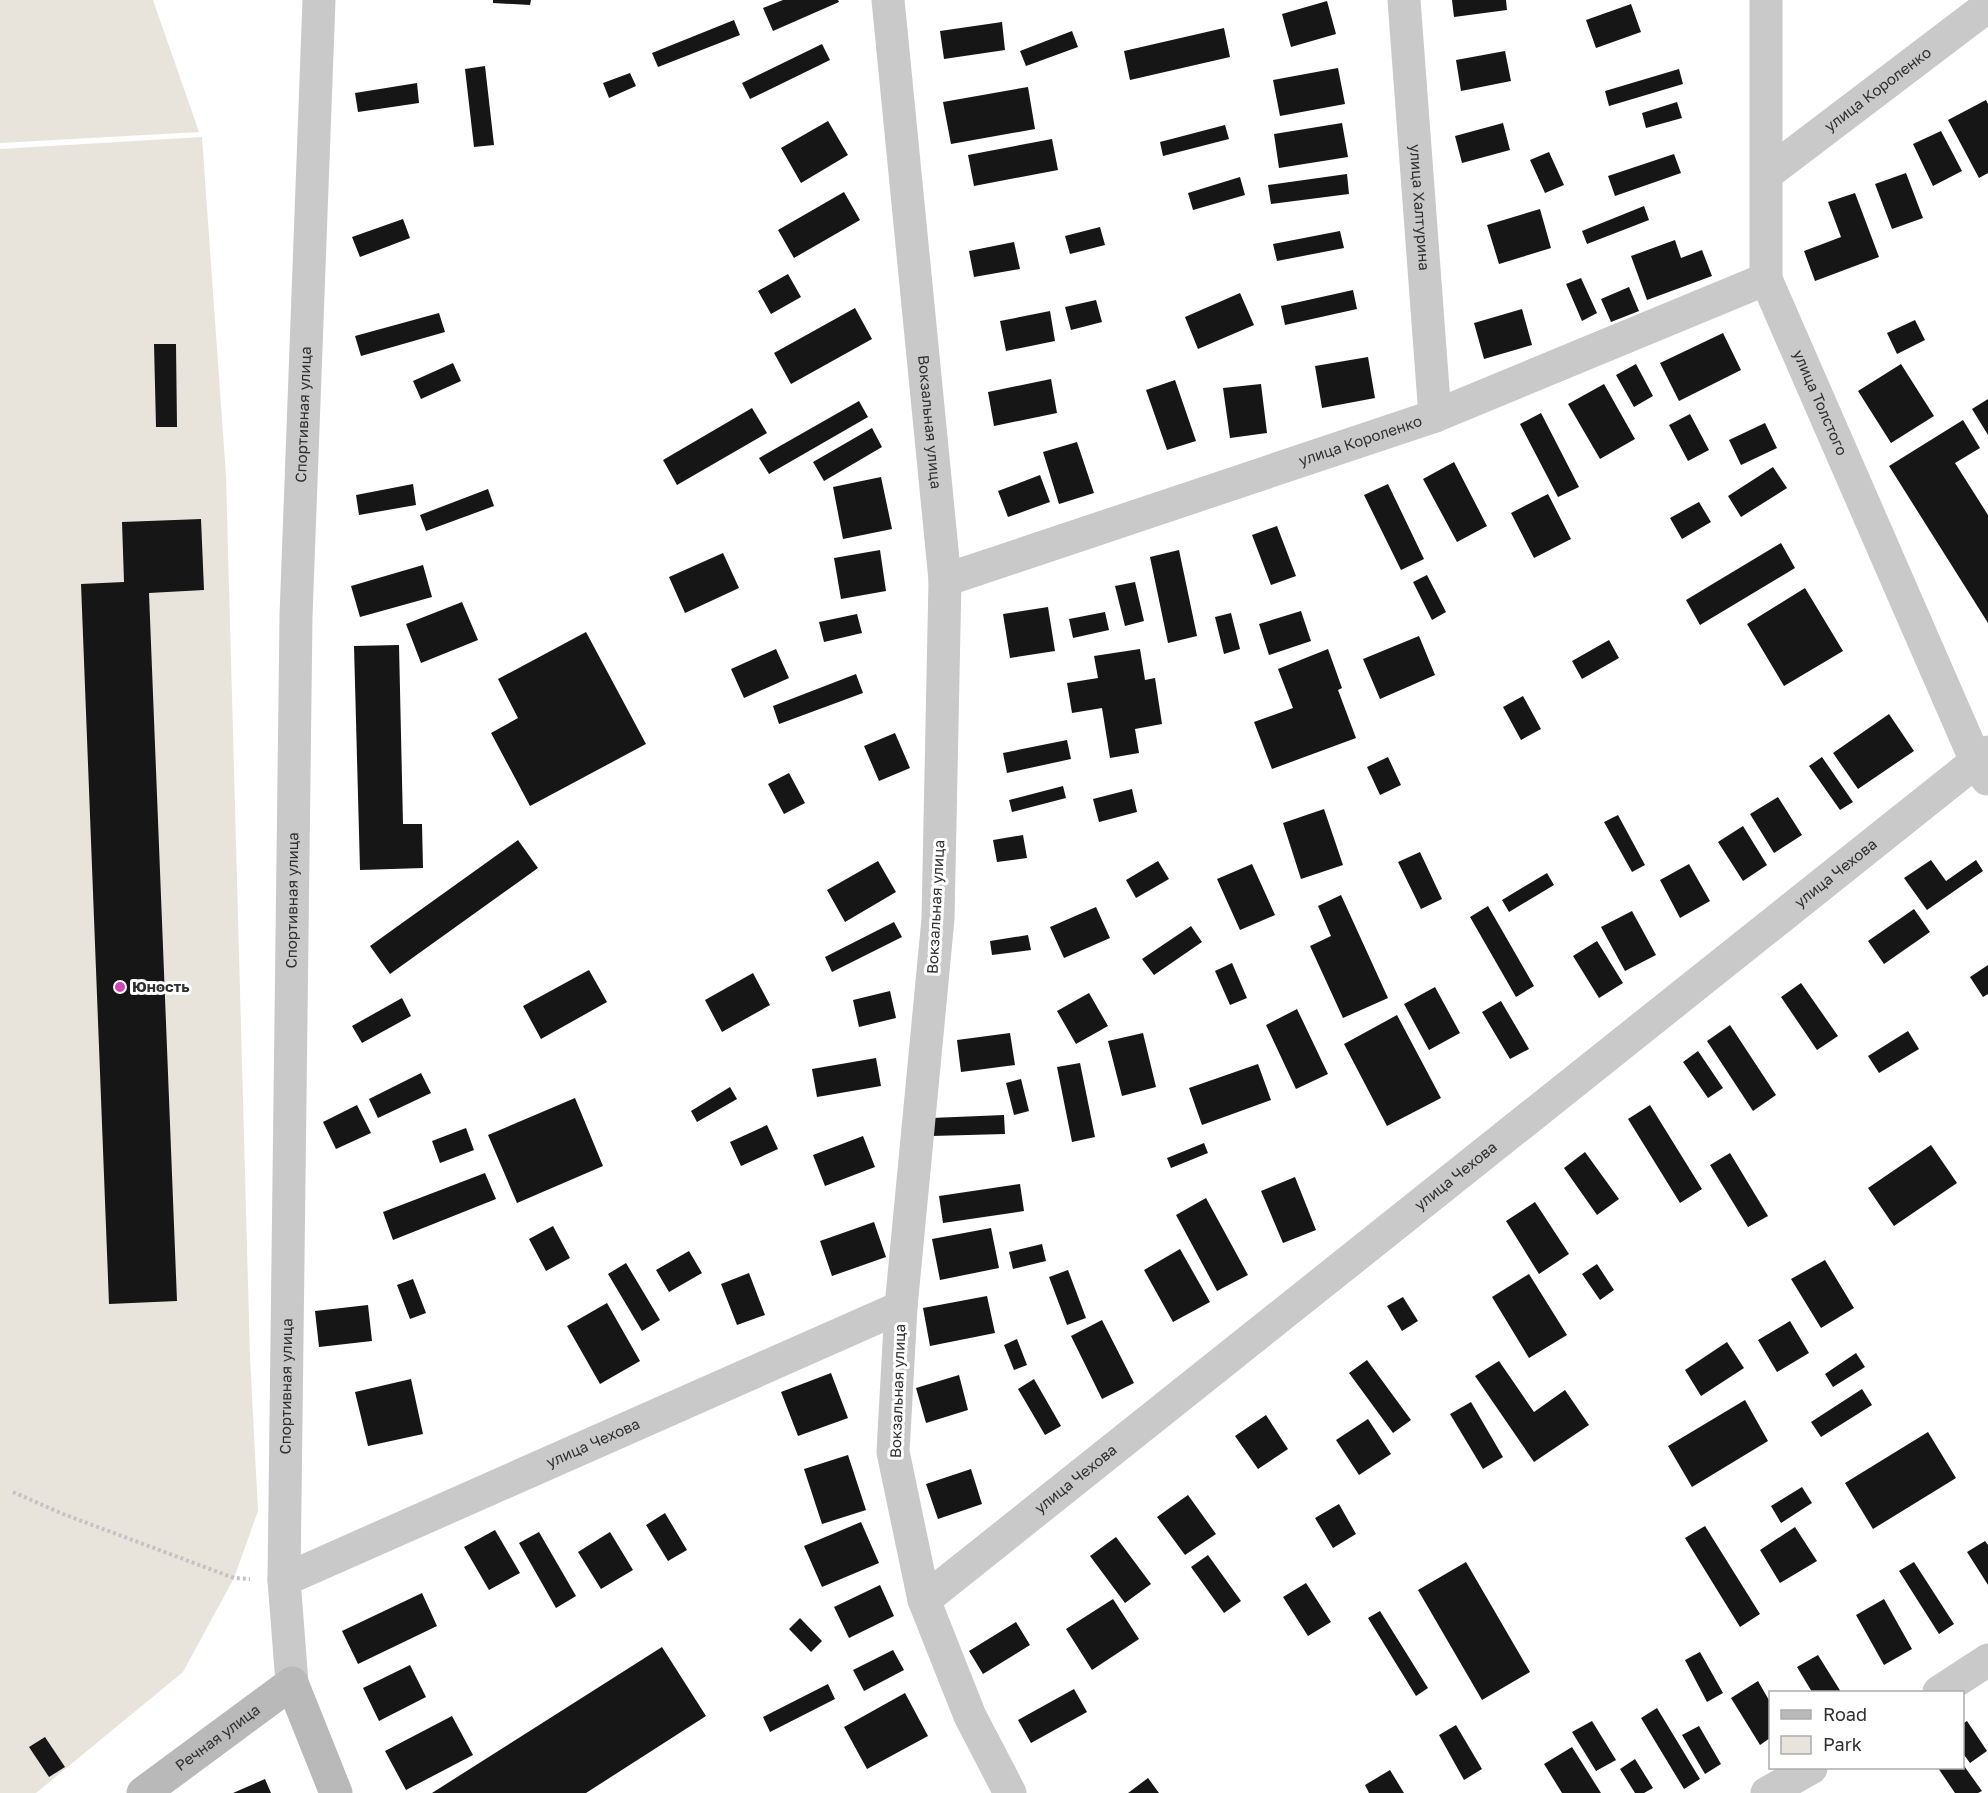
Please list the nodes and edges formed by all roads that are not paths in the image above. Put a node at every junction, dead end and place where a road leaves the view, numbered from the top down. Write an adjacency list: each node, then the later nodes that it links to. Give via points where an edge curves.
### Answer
1 (319, 0): 12 (street, Спортивная улица, via 296,616)
2 (888, 0): 9 (street, Вокзальная улица)
3 (1404, 0): 8 (street, улица Халтурина)
4 (1766, 0): 6 (street, улица Толстого)
5 (1988, 6): 6 (street, улица Короленко)
6 (1768, 173): 7 (street, улица Толстого)
7 (1766, 279): 8 (street, улица Короленко); 10 (street, улица Толстого)
8 (1435, 416): 9 (street, улица Короленко)
9 (945, 580): 11 (street, Вокзальная улица, via 938,919)
10 (1984, 765): 13 (street, улица Чехова)
11 (901, 1307): 12 (street, улица Чехова); 13 (street, Вокзальная улица, via 893,1452)
12 (284, 1580): 15 (street, Спортивная улица)
13 (924, 1600): 20 (street, Вокзальная улица, via 970,1716)
14 (1988, 1660): 16 (street)
15 (292, 1683): 18 (main road, Речная улица); 19 (main road, Спортивная улица)
16 (1942, 1691)
17 (1808, 1769): 21 (street)
18 (143, 1793)
19 (336, 1793)
20 (1010, 1793)
21 (1767, 1793)

